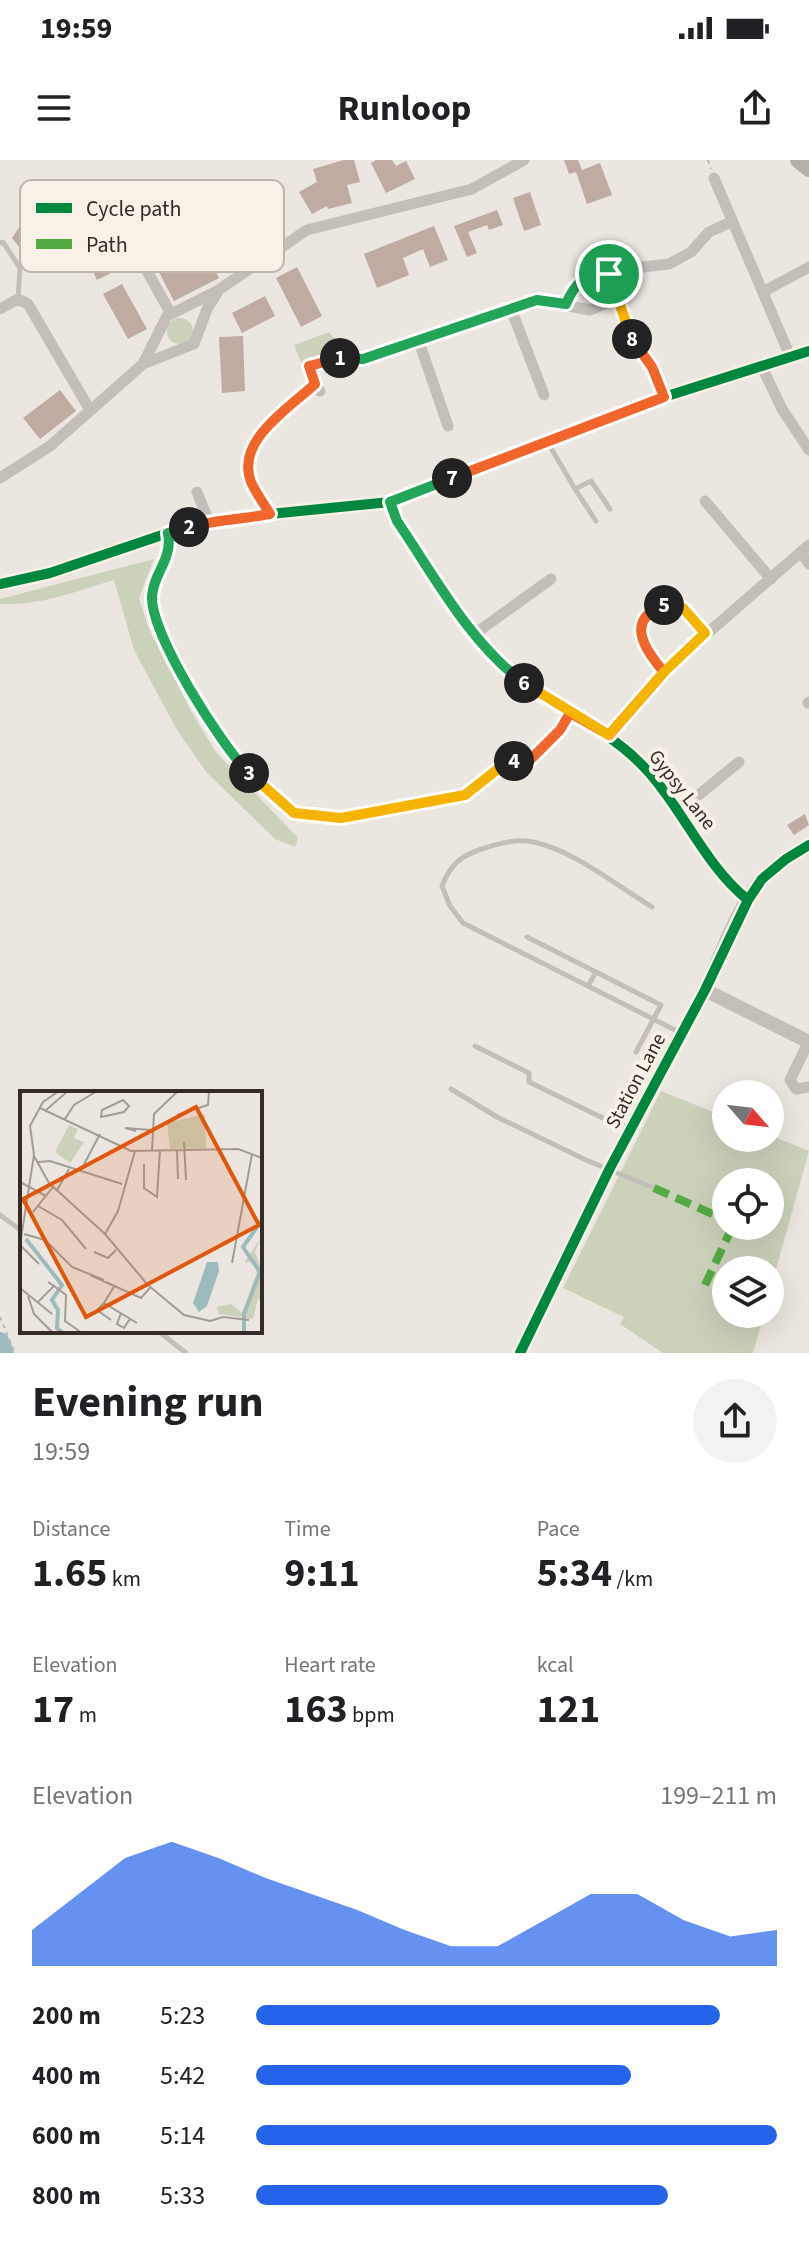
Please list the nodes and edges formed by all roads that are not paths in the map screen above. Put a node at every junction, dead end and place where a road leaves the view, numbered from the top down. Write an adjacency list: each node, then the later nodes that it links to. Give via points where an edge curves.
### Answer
1 (524, 160): 7 (street, via 472,189 307,230)
2 (798, 160): 3 (main road)
3 (809, 169)
4 (714, 178): 5 (street)
5 (731, 222): 11 (street, via 709,232 691,252 669,264); 13 (street)
6 (0, 243): 14 (lane, via 20,268)
7 (284, 246)
8 (809, 267): 13 (street)
9 (150, 272): 19 (street)
10 (245, 272): 12 (street)
11 (609, 274): 15 (street); 16 (street, via 582,279)
12 (217, 291): 19 (street); 20 (street)
13 (763, 292): 25 (street)
14 (18, 299): 17 (street); 32 (street, via 28,304)
15 (618, 299): 16 (street, via 590,310); 31 (street, via 632,339)
16 (566, 304): 18 (street, via 537,300)
17 (0, 309)
18 (511, 309): 22 (street); 30 (street)
19 (176, 312): 20 (street, via 193,316); 21 (street, via 164,320)
20 (199, 328): 23 (street, via 194,344)
21 (161, 330): 23 (street, via 164,341); 27 (street)
22 (418, 339): 26 (street); 33 (street)
23 (179, 350): 27 (street)
24 (809, 351): 25 (street)
25 (790, 356): 28 (street)
26 (363, 359)
27 (143, 364): 32 (street)
28 (761, 365): 31 (street); 35 (street)
29 (318, 387): 42 (street, via 260,435 251,449 250,480)
30 (544, 395)
31 (664, 397): 34 (street)
32 (90, 410): 36 (street, via 50,446)
33 (448, 426)
34 (547, 442): 37 (lane); 40 (street)
35 (809, 450)
36 (0, 478)
37 (575, 489): 41 (lane, via 591,481); 43 (lane)
38 (197, 492): 44 (street)
39 (705, 501): 48 (street)
40 (390, 502): 42 (street); 51 (street, Gypsy Lane, via 397,521)
41 (610, 509)
42 (270, 514): 44 (street)
43 (596, 521)
44 (209, 522): 49 (street, via 50,573 21,573)
45 (805, 548): 46 (street); 48 (street)
46 (809, 564)
47 (551, 579): 51 (street)
48 (771, 579): 50 (street)
49 (4, 583)
50 (705, 633): 52 (street); 52 (street, via 683,608 667,604 653,609 642,623 642,640)
51 (473, 635): 53 (street, Gypsy Lane, via 507,671)
52 (664, 672): 54 (street)
53 (570, 713): 54 (street, Gypsy Lane); 55 (lane)
54 (609, 735): 57 (street, Gypsy Lane)
55 (545, 744)
56 (739, 762): 57 (street, Gypsy Lane)
57 (679, 811): 59 (street, Gypsy Lane, via 728,883)
58 (809, 845): 59 (street, Station Lane, via 762,879)
59 (748, 900): 64 (street, Station Lane)
60 (652, 907): 63 (lane, via 559,850 526,841 463,854 448,869 442,886 463,923)
61 (527, 937): 62 (lane)
62 (596, 972): 63 (lane); 65 (lane, via 661,1005)
63 (588, 986): 65 (lane)
64 (705, 990): 66 (street, Station Lane); 67 (street)
65 (654, 1019): 66 (lane); 69 (lane)
66 (682, 1033): 74 (street, Station Lane)
67 (809, 1042): 71 (street, via 790,1080 796,1089)
68 (475, 1046): 73 (lane, via 529,1073 529,1082)
69 (636, 1052)
70 (629, 1083): 73 (lane)
71 (809, 1087)
72 (451, 1089): 75 (lane, via 497,1117)
73 (609, 1121): 74 (lane)
74 (631, 1128): 75 (street, Station Lane)
75 (610, 1168): 76 (lane); 81 (street, Station Lane)
76 (654, 1188)
77 (0, 1215): 78 (lane)
78 (20, 1230)
79 (161, 1333): 80 (lane)
80 (186, 1353)
81 (520, 1353)

